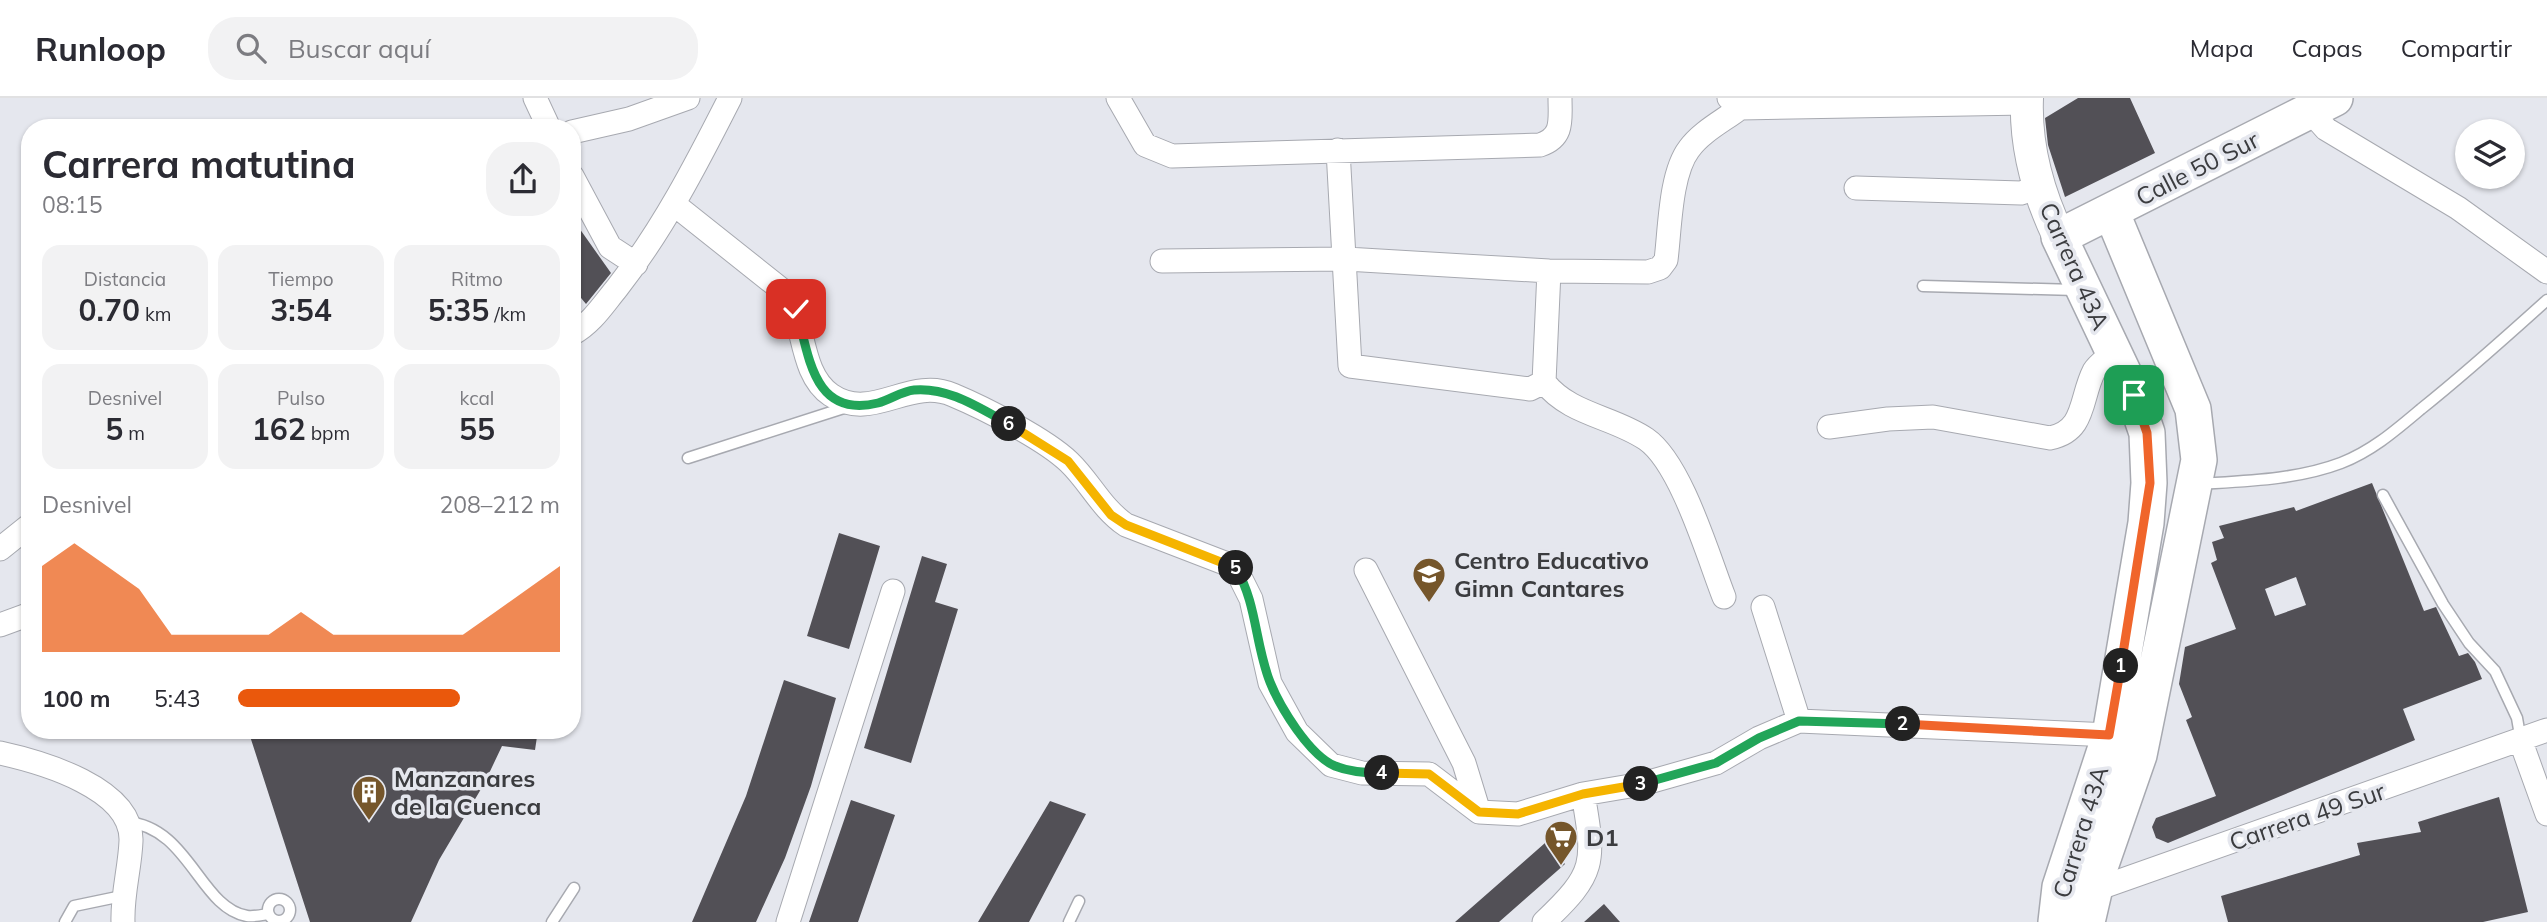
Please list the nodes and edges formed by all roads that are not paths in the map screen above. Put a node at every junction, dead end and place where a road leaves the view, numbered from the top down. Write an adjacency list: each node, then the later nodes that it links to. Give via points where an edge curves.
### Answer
1 (536, 98): 9 (street)
2 (688, 98): 10 (street)
3 (730, 98): 15 (street)
4 (1118, 98): 11 (street, via 1145,145 1172,156)
5 (1560, 98): 11 (street, via 1560,132 1540,145)
6 (2026, 101): 7 (street); 12 (main road, Carrera 43A, via 2028,145)
7 (1734, 103): 22 (street, via 1688,150 1677,175 1667,260 1660,268 1648,272)
8 (2323, 104): 16 (main road, Calle 50 Sur); 23 (street, via 2326,129 2458,208)
9 (546, 119)
10 (581, 130)
11 (1338, 150): 18 (street)
12 (2040, 187): 13 (street, via 2021,193); 17 (main road, Carrera 43A)
13 (1856, 188)
14 (581, 193): 20 (street, via 610,247)
15 (675, 205): 20 (street); 30 (street, via 787,294 796,309 812,374 828,394)
16 (2111, 211): 17 (main road, Calle 50 Sur); 21 (main road, Carrera 43A)
17 (2059, 237): 25 (main road, Carrera 43A)
18 (1346, 259): 19 (street); 22 (street); 29 (street, via 1350,366 1530,389)
19 (1162, 261)
20 (636, 264): 27 (street)
21 (2135, 270): 25 (main road, via 2113,270); 33 (main road, Carrera 43A, via 2193,409 2199,460)
22 (1549, 271): 29 (street)
23 (2547, 272)
24 (1923, 286): 25 (lane)
25 (2086, 292): 28 (main road, Carrera 43A)
26 (2547, 300): 33 (lane, via 2374,448 2340,463 2291,475)
27 (581, 329)
28 (2114, 352): 31 (street, via 2095,368 2077,423 2057,437 1933,417); 45 (main road, Carrera 43A, via 2147,433 2150,483)
29 (1544, 382): 39 (street, via 1555,397 1647,439 1665,457)
30 (850, 406): 32 (lane); 49 (street, via 878,403 913,390 950,393 1068,461 1111,515 1126,525 1235,567 1251,600 1270,683 1297,732 1331,765 1362,773 1429,774)
31 (1829, 427)
32 (688, 458)
33 (2195, 485): 56 (main road, Carrera 43A, via 2139,755)
34 (2383, 495): 46 (lane, via 2443,604 2495,671 2517,718)
35 (21, 532): 36 (street)
36 (0, 549)
37 (1366, 570): 49 (street, via 1464,763)
38 (893, 591): 53 (street)
39 (1724, 597)
40 (1763, 607): 43 (street)
41 (21, 617): 42 (street)
42 (0, 625)
43 (1799, 721): 45 (street); 48 (street, via 1716,763 1643,784)
44 (2547, 730): 46 (street, Carrera 49 Sur)
45 (2109, 735): 65 (main road, Carrera 43A, via 2060,887)
46 (2521, 742): 50 (street); 56 (street, Carrera 49 Sur)
47 (0, 753): 51 (street, via 43,765 104,792)
48 (1583, 794): 49 (street, via 1518,814); 64 (street, via 1591,859 1584,880)
49 (1479, 812)
50 (2547, 814)
51 (127, 822): 54 (street, via 131,839); 57 (lane, via 146,823 162,832 225,904 246,916)
52 (574, 888): 60 (lane)
53 (798, 890): 61 (street); 62 (street)
54 (122, 896): 58 (lane, via 74,906); 59 (street)
55 (1079, 901): 63 (lane)
56 (2090, 906)
57 (268, 914)
58 (65, 922)
59 (122, 922)
60 (552, 922)
61 (781, 922)
62 (788, 922)
63 (1069, 922)
64 (1544, 922)
65 (2056, 922)

